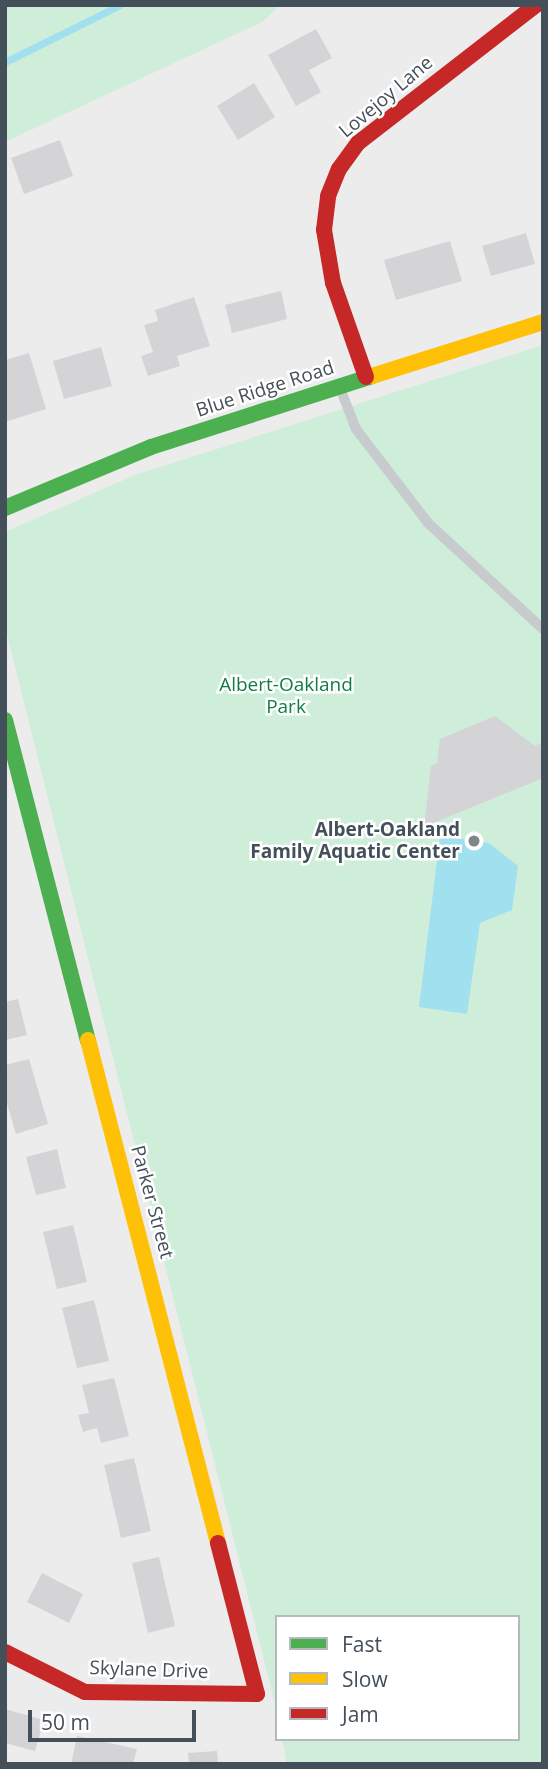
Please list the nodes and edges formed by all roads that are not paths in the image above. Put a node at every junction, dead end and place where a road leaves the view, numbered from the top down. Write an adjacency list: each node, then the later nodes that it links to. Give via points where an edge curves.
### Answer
1 (536, 5): 3 (street, Lovejoy Lane, via 358,143 339,169 328,196 324,230 333,283)
2 (543, 323): 3 (street, Blue Ridge Road)
3 (366, 377): 4 (street, Blue Ridge Road)
4 (340, 387): 5 (street, Blue Ridge Road, via 151,447); 6 (lane, via 356,429 428,523)
5 (5, 508)
6 (543, 629)
7 (5, 720): 9 (street, Parker Street)
8 (5, 1652): 9 (street, Skylane Drive, via 85,1692)
9 (257, 1694)

